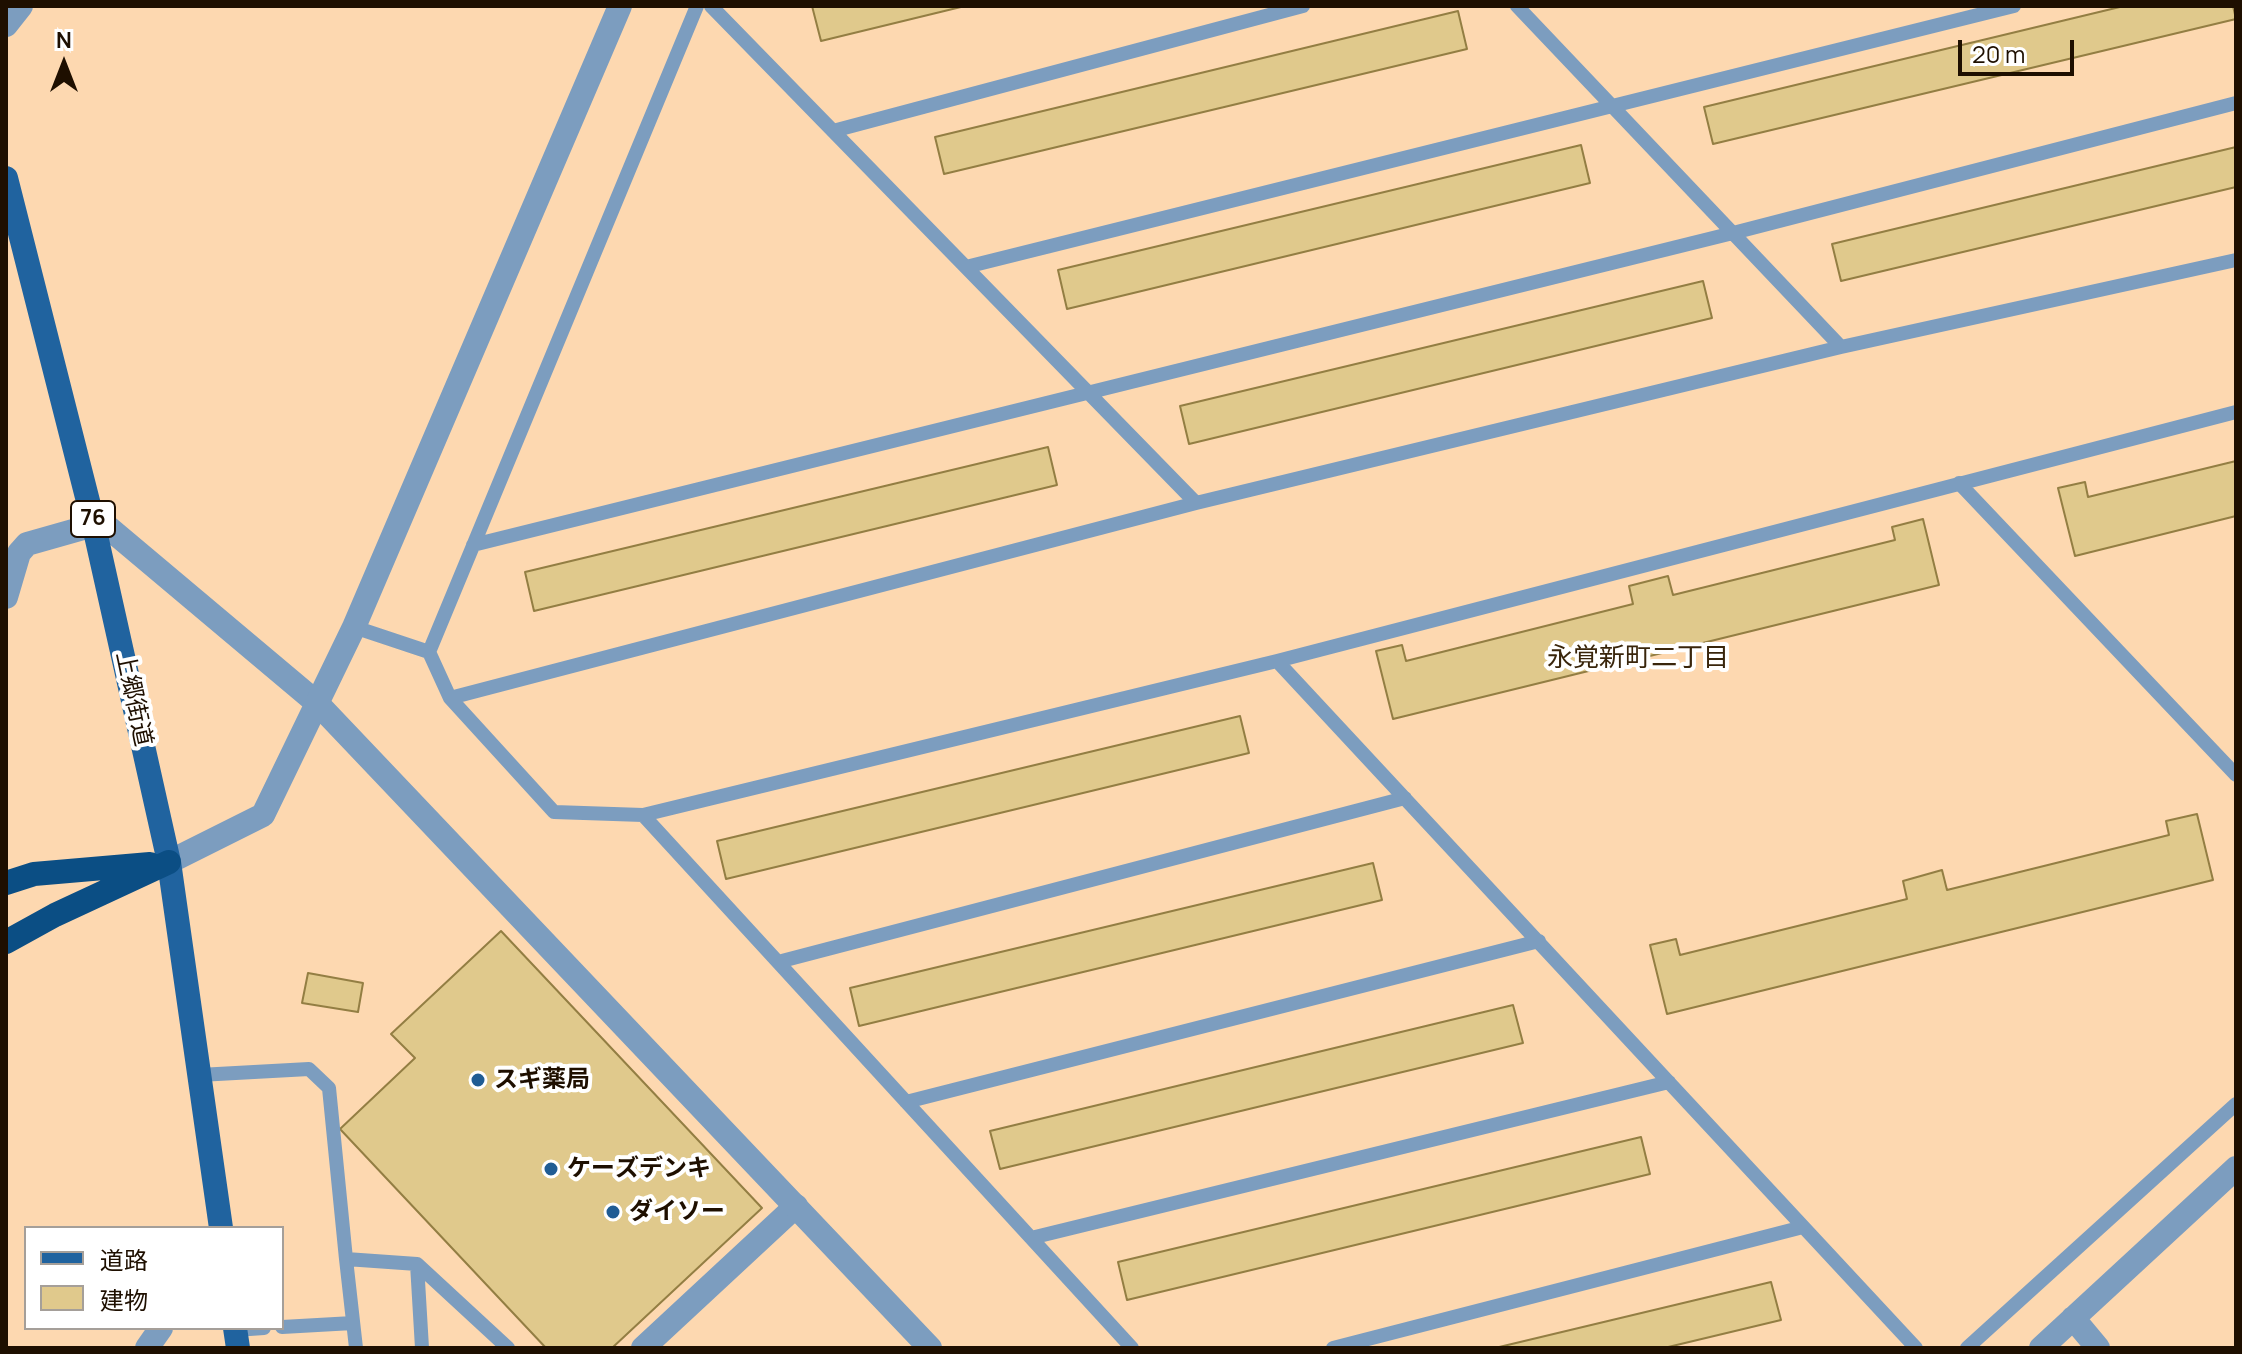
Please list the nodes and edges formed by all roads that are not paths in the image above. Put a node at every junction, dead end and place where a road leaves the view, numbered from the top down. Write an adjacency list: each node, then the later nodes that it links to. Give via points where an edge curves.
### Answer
1 (21, 6): 8 (street)
2 (620, 6): 24 (street)
3 (697, 6): 22 (lane)
4 (711, 6): 11 (lane)
5 (1303, 6): 11 (lane)
6 (1517, 6): 10 (lane)
7 (2014, 6): 10 (lane)
8 (6, 25)
9 (2236, 103): 13 (lane)
10 (1612, 106): 13 (lane); 15 (lane)
11 (833, 131): 15 (lane)
12 (8, 194): 21 (main road, 上郷街道 / 76)
13 (1733, 233): 16 (lane); 17 (lane)
14 (2236, 260): 16 (lane)
15 (966, 267): 17 (lane)
16 (1841, 347): 20 (lane)
17 (1088, 393): 20 (lane); 22 (lane)
18 (2236, 412): 19 (lane)
19 (1959, 483): 26 (lane); 29 (lane)
20 (1196, 503): 27 (lane)
21 (93, 519): 23 (street, via 27,544 13,566); 28 (street); 32 (main road, 上郷街道 / 76)
22 (473, 545): 25 (lane)
23 (6, 597)
24 (354, 627): 25 (lane); 28 (street)
25 (429, 652): 27 (lane)
26 (1277, 661): 30 (lane); 31 (lane)
27 (450, 698): 31 (lane, via 554,812)
28 (317, 703): 32 (street, via 263,815); 42 (street)
29 (2236, 775)
30 (1405, 798): 34 (lane); 36 (lane)
31 (643, 815): 36 (lane)
32 (169, 862): 33 (highway, via 34,874); 35 (highway); 37 (main road, 上郷街道 / 76)
33 (6, 883)
34 (1539, 941): 38 (lane); 39 (lane)
35 (6, 942)
36 (778, 962): 39 (lane)
37 (199, 1075): 43 (main road, 上郷街道 / 76); 46 (lane, via 309,1069 329,1088)
38 (1669, 1082): 44 (lane); 45 (lane)
39 (906, 1102): 45 (lane)
40 (2236, 1104): 63 (lane)
41 (2236, 1168): 48 (street)
42 (796, 1206): 58 (street); 59 (street)
43 (221, 1226)
44 (1803, 1227): 61 (lane); 62 (lane)
45 (1031, 1238): 60 (lane)
46 (346, 1259): 47 (lane); 49 (lane)
47 (417, 1264): 56 (lane); 57 (lane)
48 (2073, 1318): 64 (street); 65 (street)
49 (353, 1323): 50 (lane); 55 (lane)
50 (284, 1327)
51 (160, 1330): 54 (street)
52 (256, 1330): 53 (lane)
53 (236, 1335)
54 (147, 1348)
55 (356, 1348)
56 (422, 1348)
57 (508, 1348)
58 (643, 1348)
59 (930, 1348)
60 (1132, 1348)
61 (1333, 1348)
62 (1916, 1348)
63 (1967, 1348)
64 (2041, 1348)
65 (2098, 1348)

